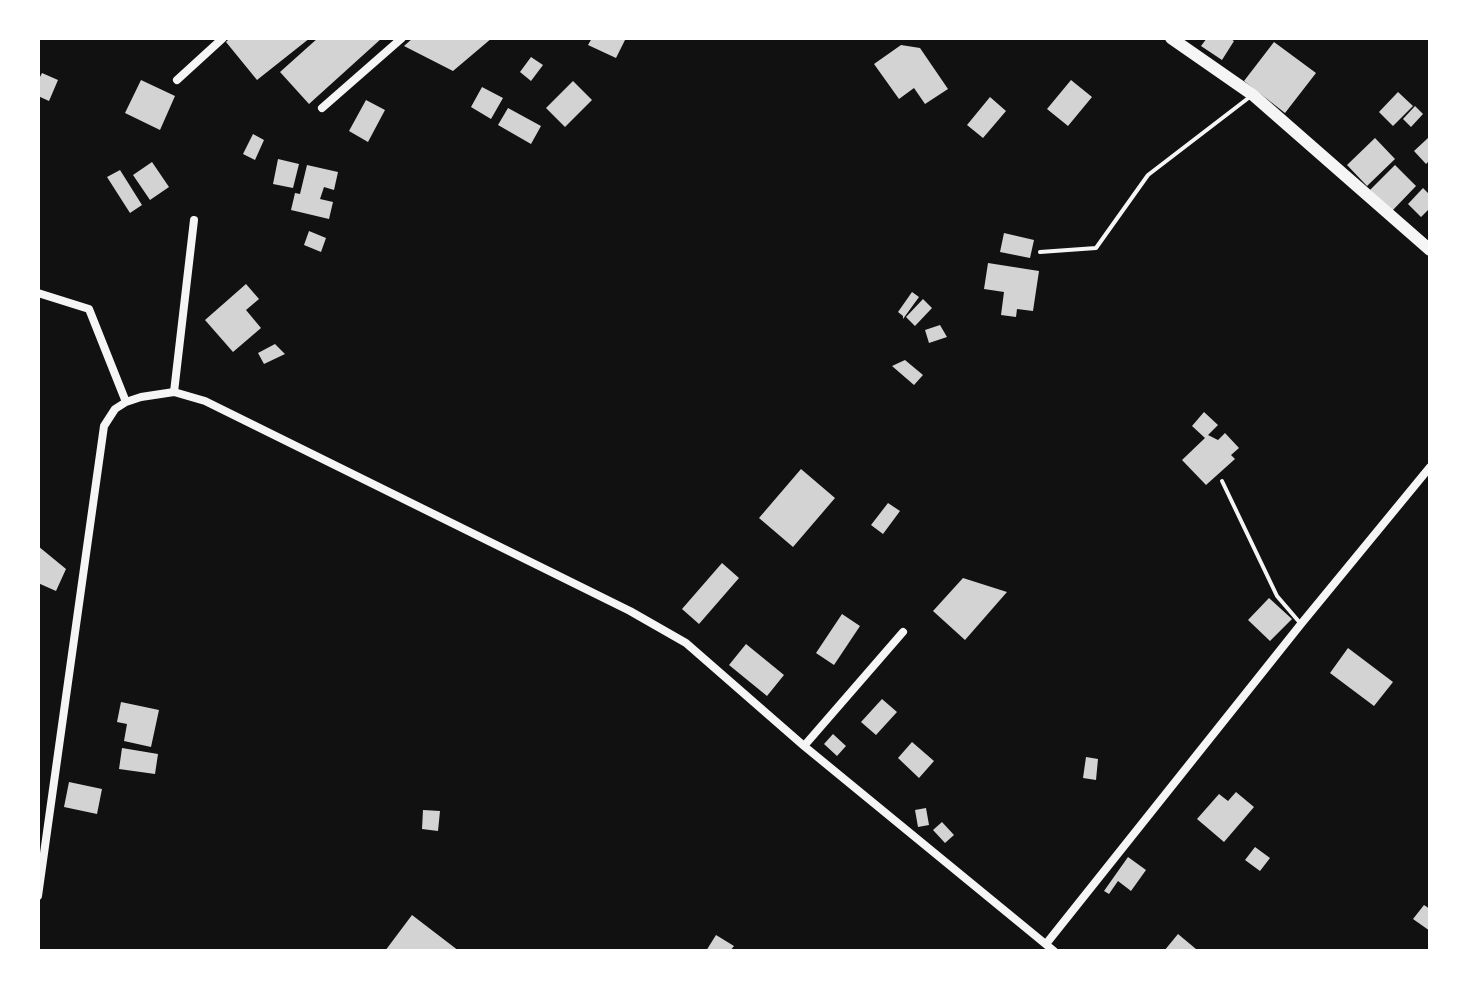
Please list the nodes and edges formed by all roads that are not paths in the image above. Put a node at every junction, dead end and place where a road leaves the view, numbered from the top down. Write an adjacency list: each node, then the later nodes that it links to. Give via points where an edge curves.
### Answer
1 (223, 38): 4 (street)
2 (402, 38): 6 (street)
3 (1171, 38): 5 (main road)
4 (177, 80)
5 (1253, 95): 8 (main road); 9 (lane, via 1148,175 1096,248)
6 (322, 108)
7 (194, 220): 11 (street)
8 (1430, 250)
9 (1040, 252)
10 (38, 293): 12 (street, via 89,309)
11 (174, 392): 12 (street); 17 (street, via 205,401 630,611 686,643)
12 (126, 402): 18 (street, via 104,426)
13 (1430, 467): 15 (street)
14 (1222, 481): 15 (lane, via 1277,596)
15 (1301, 624): 19 (street)
16 (903, 632): 17 (street)
17 (804, 746): 19 (street)
18 (38, 896)
19 (1046, 944): 20 (street)
20 (1054, 951)

